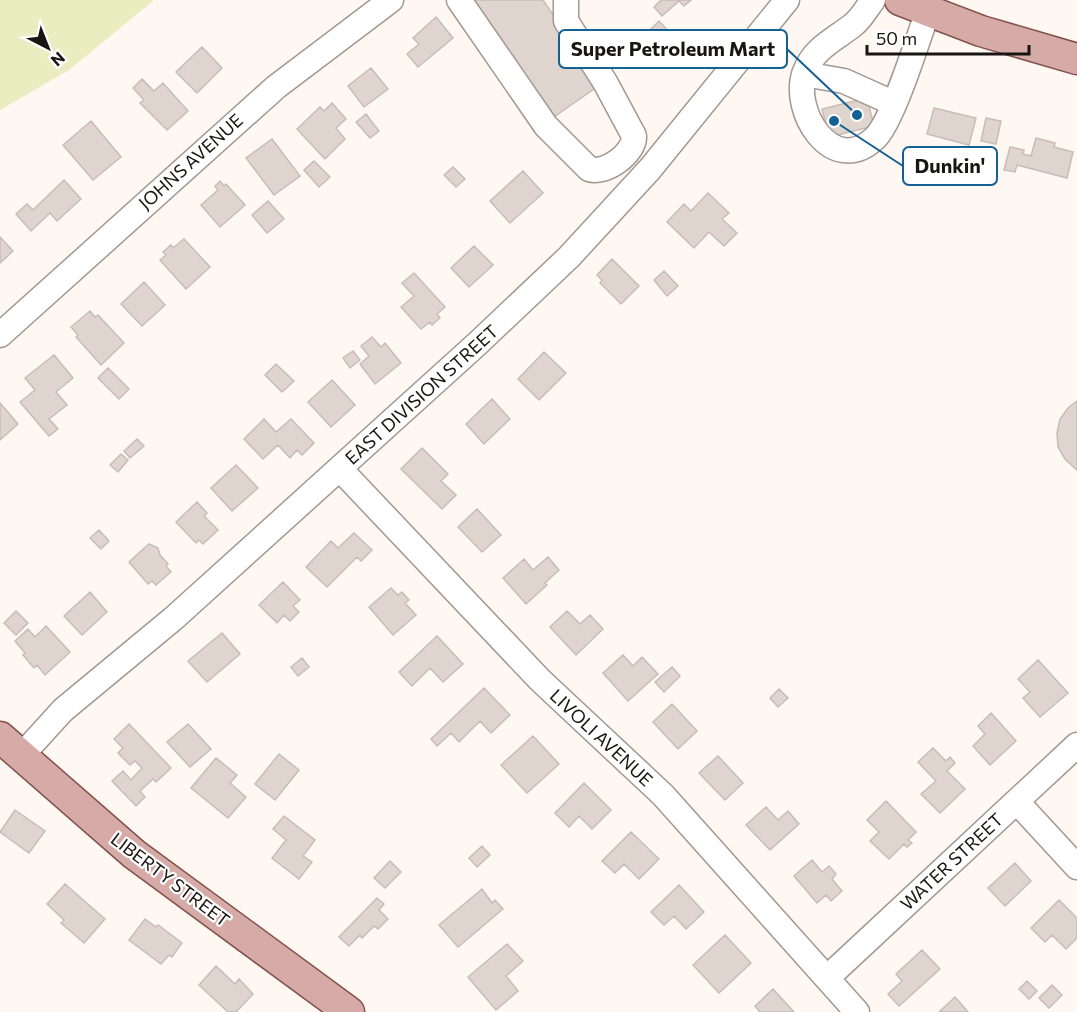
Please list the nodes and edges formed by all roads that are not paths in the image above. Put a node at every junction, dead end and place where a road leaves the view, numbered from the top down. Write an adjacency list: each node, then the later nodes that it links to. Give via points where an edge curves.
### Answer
1 (391, 0): 11 (street, JOHNS AVENUE, via 276,87)
2 (459, 0): 3 (street, via 546,126 595,171 618,161 634,140 605,82 566,21)
3 (566, 0)
4 (787, 0): 12 (street, EAST DIVISION STREET, via 607,218 501,323)
5 (873, 0): 9 (street, via 855,24 815,52)
6 (900, 0): 7 (main road)
7 (928, 12): 8 (main road); 10 (street)
8 (1077, 59)
9 (804, 74): 10 (street, via 844,81); 10 (street, via 802,95 807,115 824,142 834,149 861,148 877,136)
10 (893, 103)
11 (0, 335)
12 (340, 469): 14 (street, EAST DIVISION STREET, via 160,630 63,710); 17 (street, LIVOLI AVENUE, via 540,680 663,795)
13 (1077, 745): 15 (street, WATER STREET)
14 (11, 746): 18 (main road, LIBERTY STREET, via 134,854)
15 (1017, 802): 16 (street); 17 (street, WATER STREET)
16 (1077, 867)
17 (827, 978): 19 (street, LIVOLI AVENUE)
18 (349, 1012)
19 (857, 1012)

